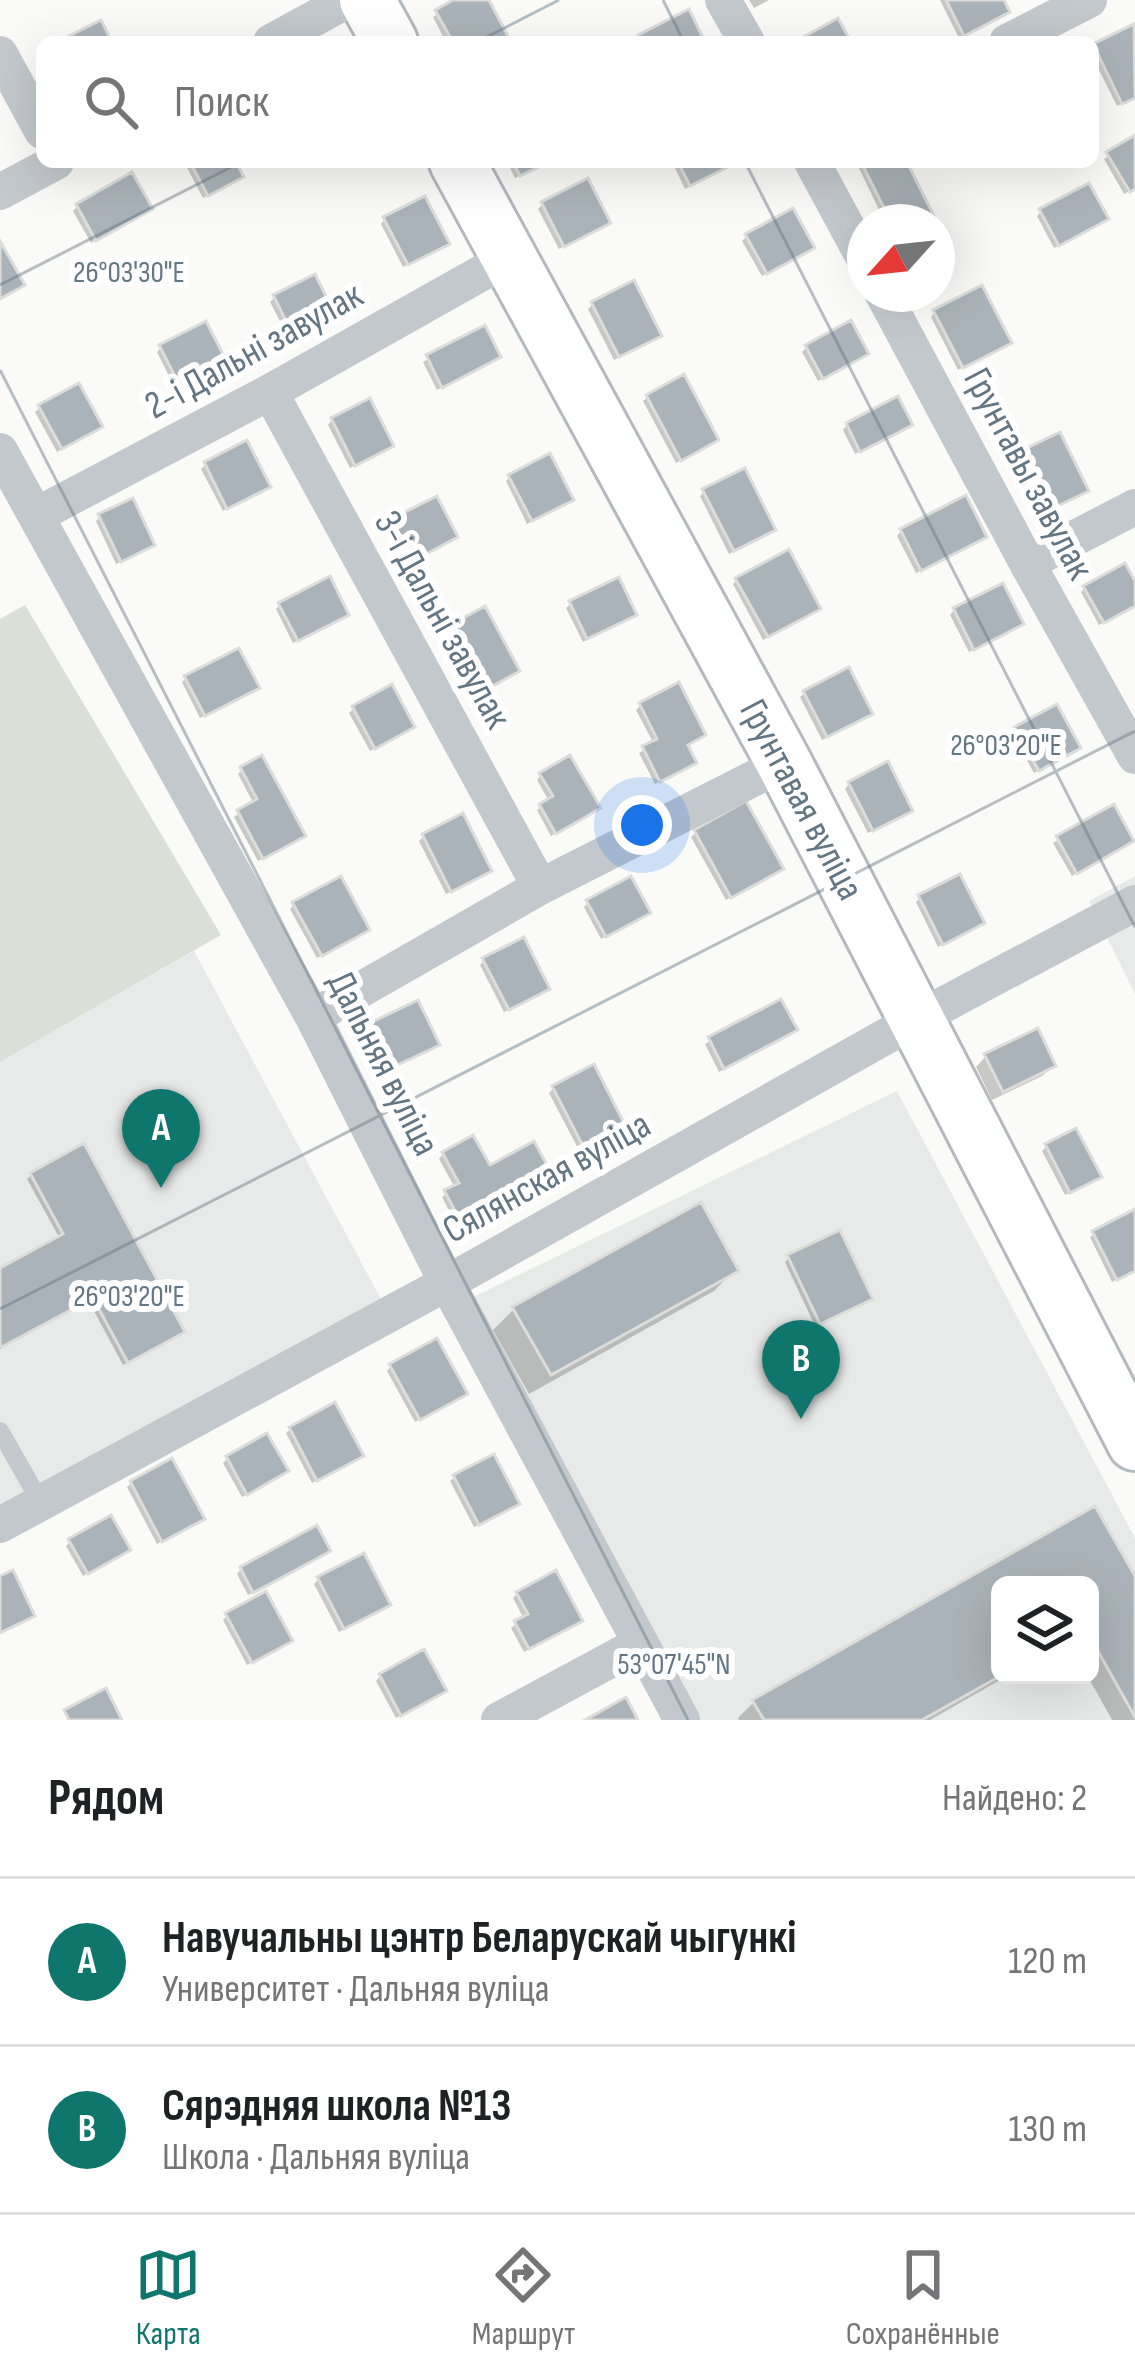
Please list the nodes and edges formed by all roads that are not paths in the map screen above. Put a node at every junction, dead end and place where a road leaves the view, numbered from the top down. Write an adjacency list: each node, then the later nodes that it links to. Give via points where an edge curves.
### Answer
1 (348, 0): 5 (street)
2 (367, 0): 6 (main road)
3 (723, 0): 7 (street)
4 (1089, 0): 8 (street)
5 (282, 36)
6 (387, 36)
7 (743, 36)
8 (1019, 36)
9 (0, 54): 10 (street)
10 (36, 120)
11 (45, 168): 14 (street)
12 (460, 168): 16 (main road, Грунтавая вуліца)
13 (815, 168): 15 (street)
14 (0, 192)
15 (847, 227)
16 (510, 257): 18 (street, 2-і Дальні завулак); 24 (main road, Грунтавая вуліца)
17 (893, 312): 22 (street, Грунтавы завулак)
18 (270, 392): 21 (street, 2-і Дальні завулак); 25 (street, 3-і Дальні завулак)
19 (0, 451): 21 (street, Дальняя вуліца)
20 (1135, 507): 22 (street)
21 (37, 515): 27 (street, Дальняя вуліца)
22 (1027, 563): 23 (street, Грунтавы завулак)
23 (1135, 756)
24 (784, 764): 25 (street); 28 (main road, Грунтавая вуліца)
25 (540, 887): 27 (street)
26 (1135, 903): 28 (street, Сялянская вуліца)
27 (313, 1017): 29 (street, Дальняя вуліца)
28 (915, 1020): 29 (street, Сялянская вуліца); 31 (main road, Грунтавая вуліца)
29 (447, 1282): 32 (street, Сялянская вуліца); 34 (street, Дальняя вуліца)
30 (0, 1431): 32 (lane)
31 (1135, 1443)
32 (40, 1502): 33 (street, Сялянская вуліца)
33 (0, 1525)
34 (640, 1644): 35 (street); 36 (street, Дальняя вуліца)
35 (500, 1720)
36 (682, 1720)

